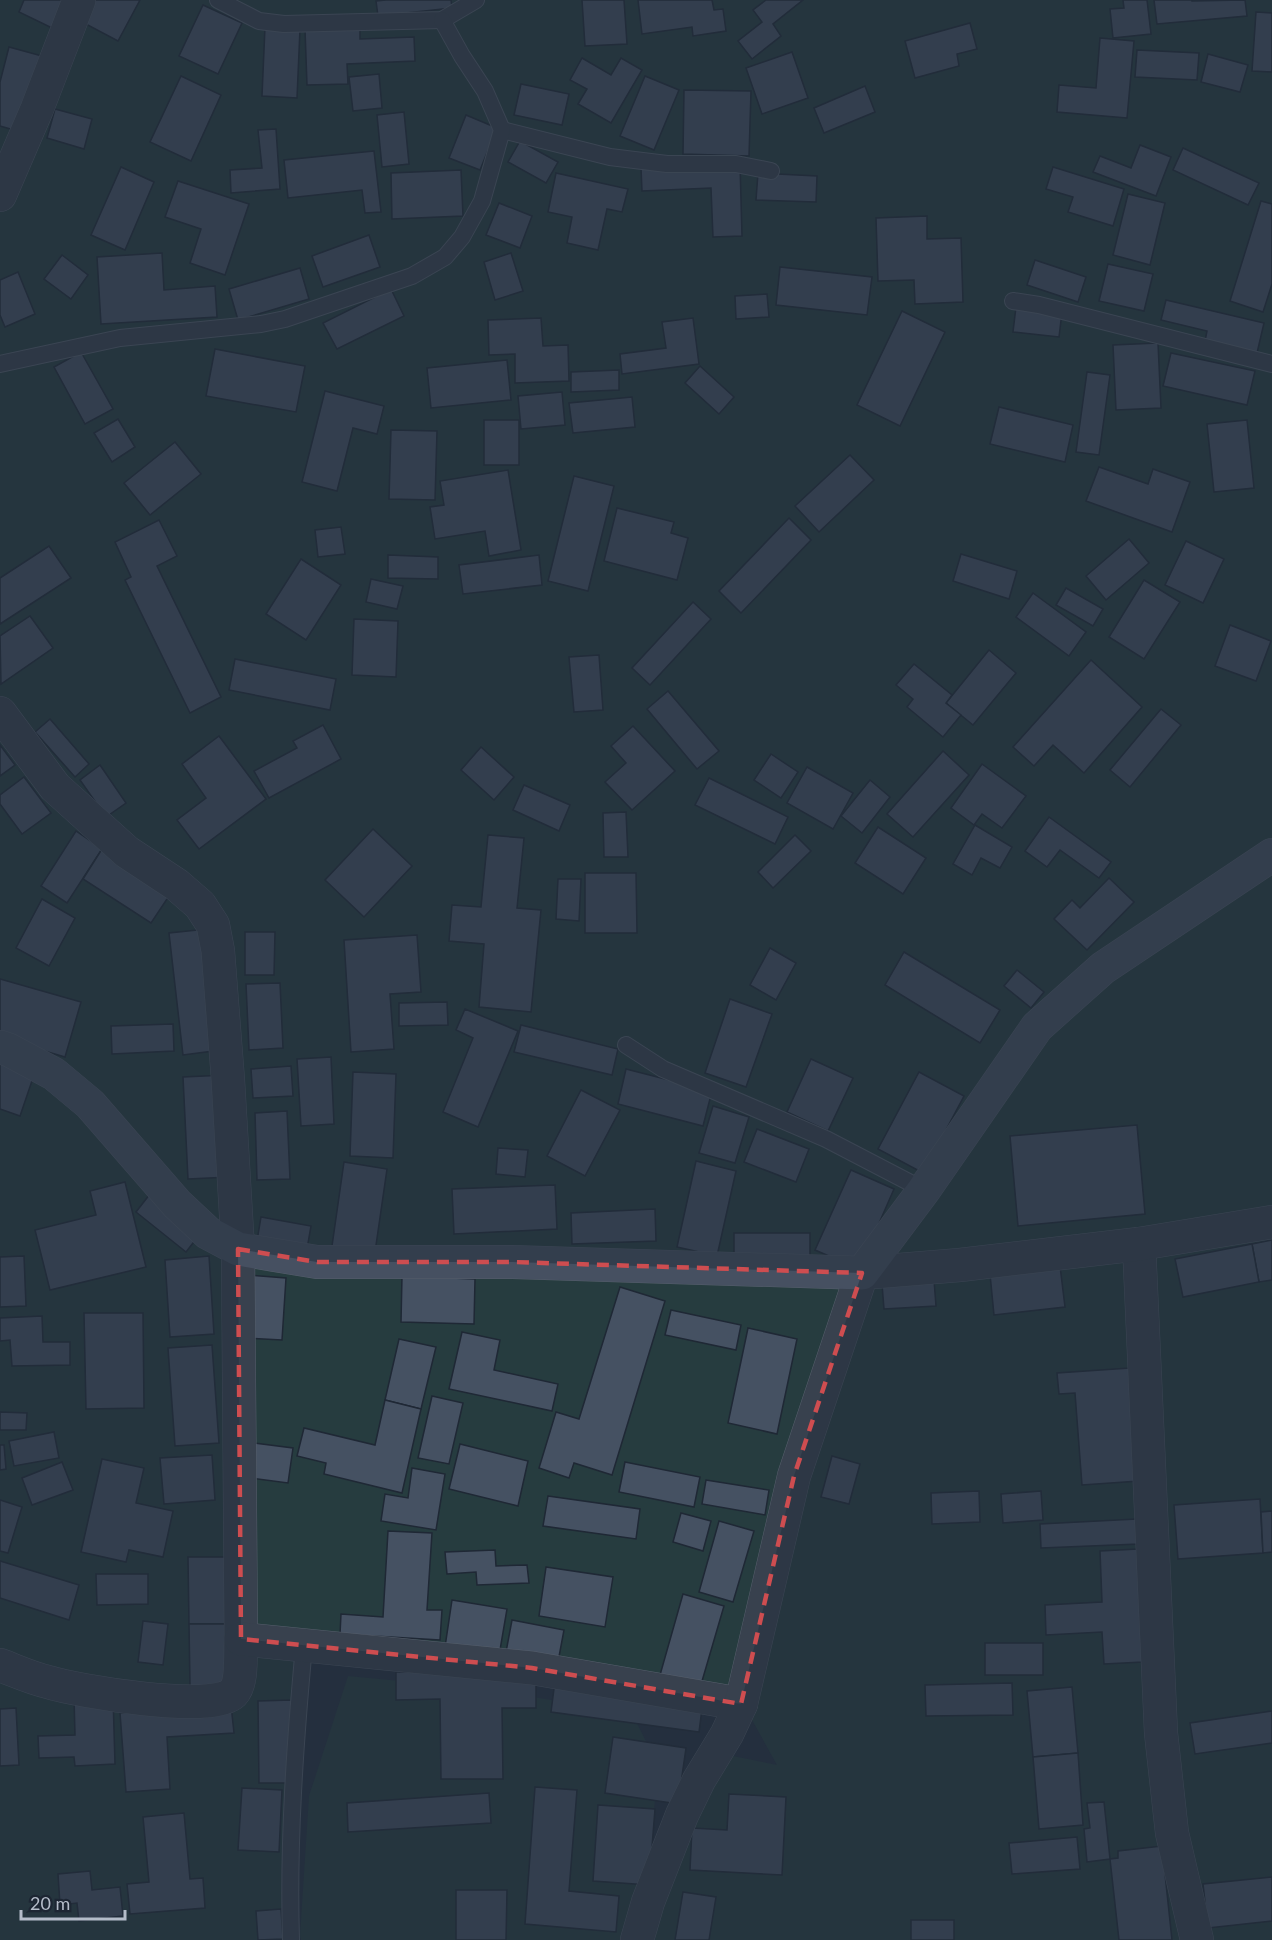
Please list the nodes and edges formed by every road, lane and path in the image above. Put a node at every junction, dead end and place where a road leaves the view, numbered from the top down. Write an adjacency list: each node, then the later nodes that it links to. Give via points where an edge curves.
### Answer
1 (79, 0): 7 (street)
2 (218, 0): 4 (lane, via 271,23)
3 (476, 0): 4 (lane)
4 (442, 20): 5 (lane, via 485,91)
5 (502, 130): 6 (lane, via 610,157 667,164 736,164); 9 (lane, via 482,201 462,237 445,258 412,276 285,319 120,338)
6 (771, 171)
7 (0, 195)
8 (1013, 301): 10 (lane)
9 (0, 364)
10 (1272, 364)
11 (0, 713): 18 (street, via 55,787 127,852 200,904 213,925 228,1080)
12 (1272, 855): 15 (street, via 1103,968 1037,1027)
13 (626, 1045): 15 (lane, via 663,1069 826,1139)
14 (0, 1047): 18 (street, via 54,1074 90,1104 177,1204 208,1233)
15 (924, 1190): 19 (street)
16 (1272, 1222): 17 (street)
17 (1139, 1244): 19 (street); 26 (street, via 1161,1733 1172,1833)
18 (238, 1249): 19 (street, via 316,1262 513,1262); 20 (street)
19 (862, 1273): 23 (street, via 794,1476)
20 (241, 1639): 21 (street); 22 (street, via 239,1684 228,1697 218,1699 184,1702 115,1695 48,1682)
21 (304, 1646): 23 (street, via 532,1668); 24 (lane, via 292,1832)
22 (0, 1665)
23 (741, 1704): 25 (street, via 682,1815)
24 (291, 1940)
25 (637, 1940)
26 (1197, 1940)

